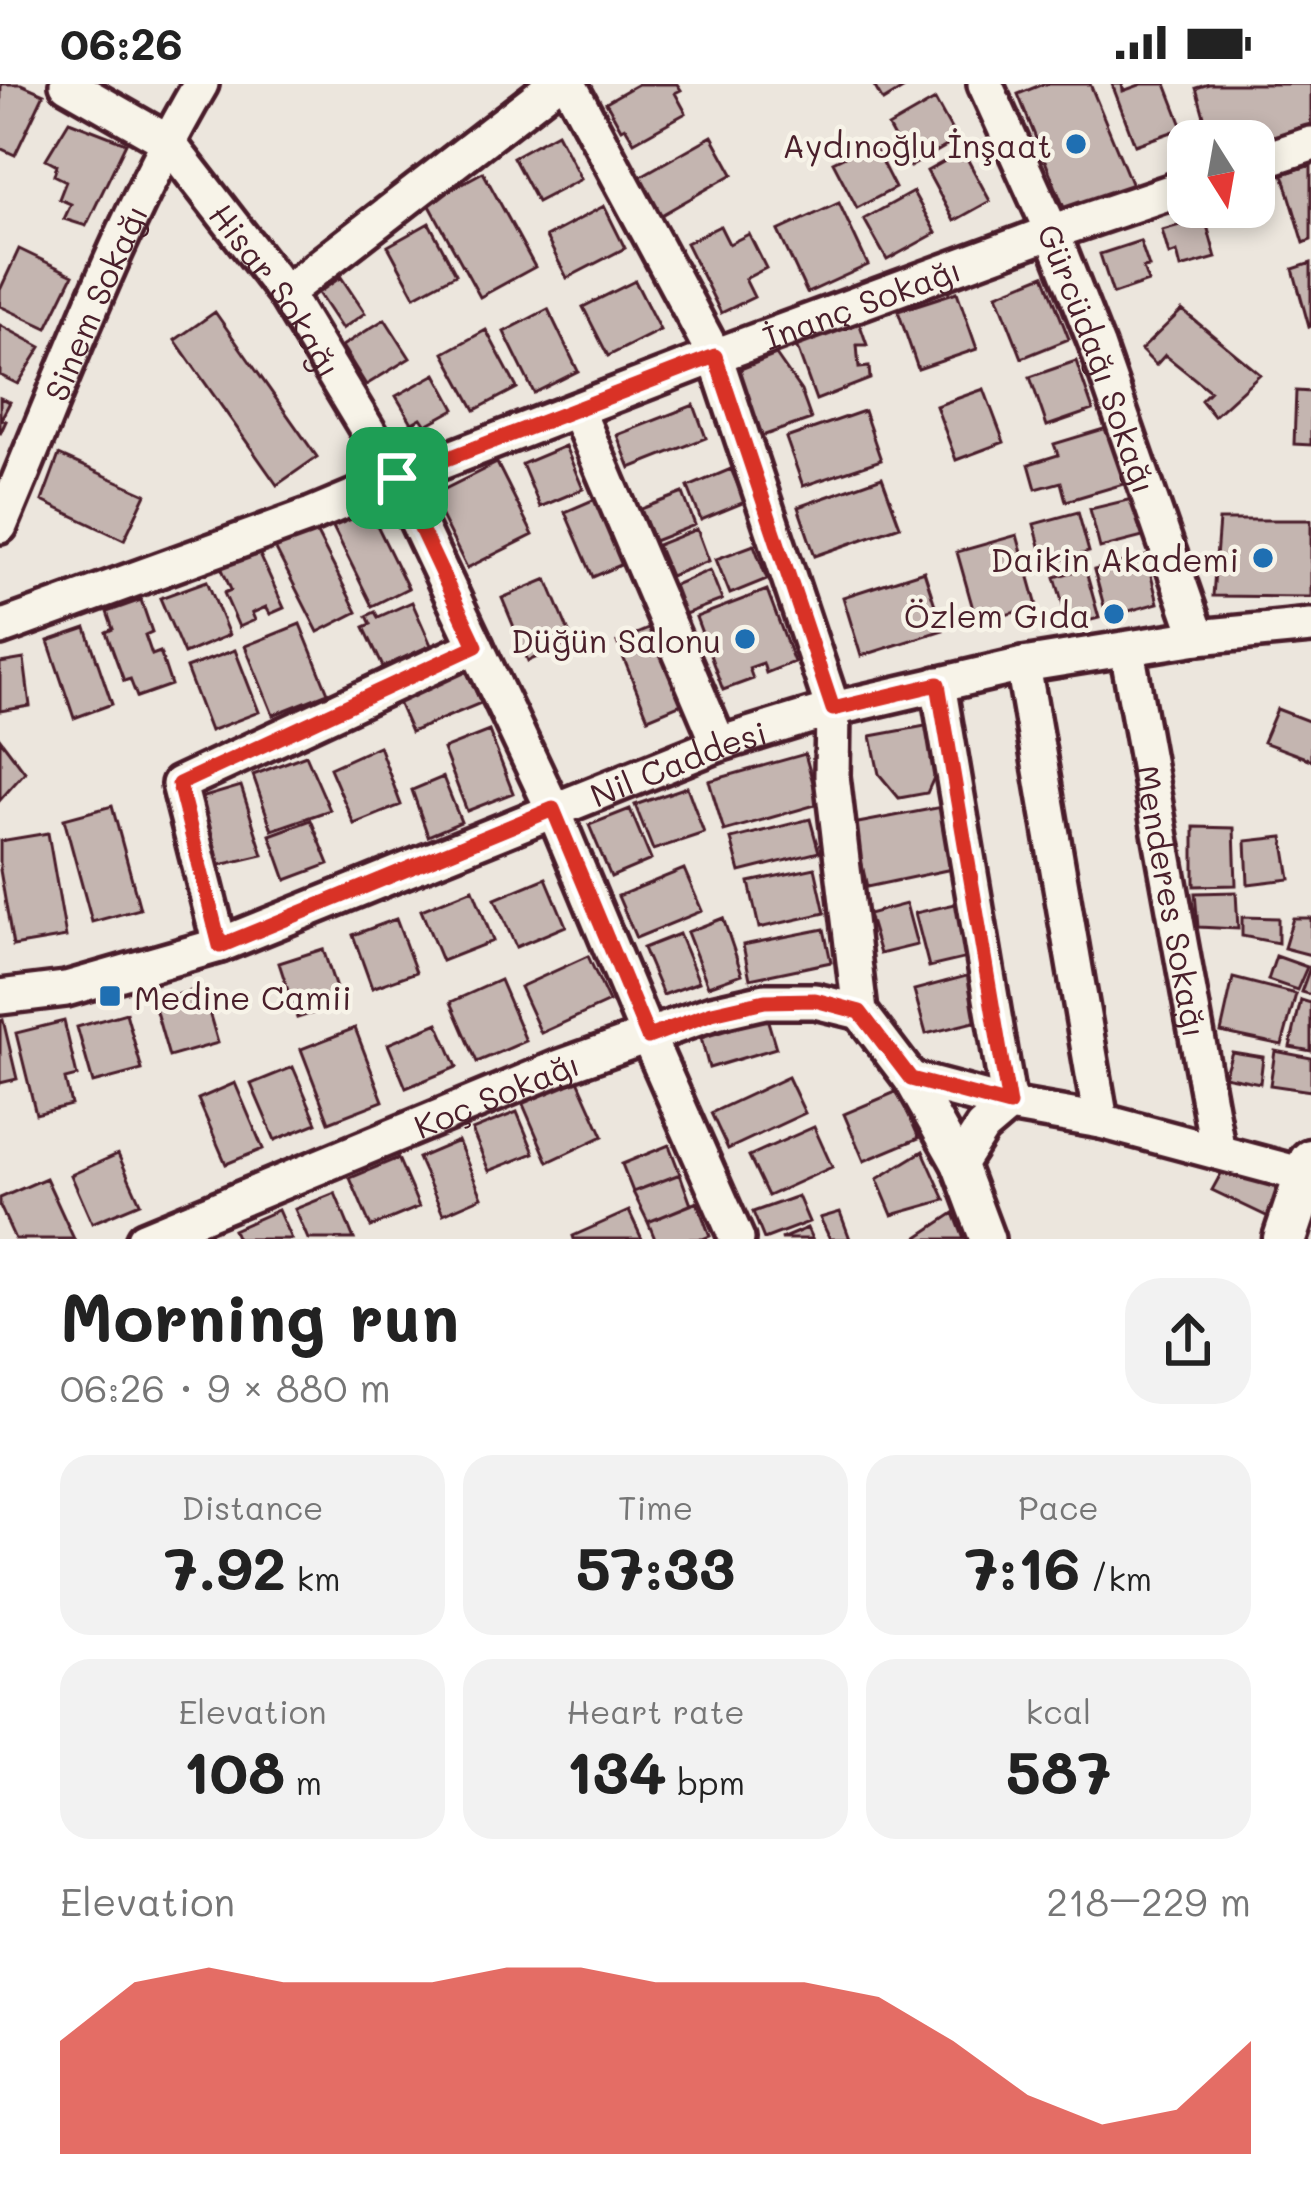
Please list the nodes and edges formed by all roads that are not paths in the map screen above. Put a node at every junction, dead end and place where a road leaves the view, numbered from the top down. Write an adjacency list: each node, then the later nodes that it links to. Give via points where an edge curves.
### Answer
1 (67, 84): 6 (street, Hisar Sokağı)
2 (201, 84): 6 (street, Sinem Sokağı)
3 (555, 84): 11 (street)
4 (569, 84): 12 (street)
5 (985, 84): 10 (street, Gürcüdağı Sokağı)
6 (167, 141): 11 (street, Hisar Sokağı); 15 (street, Sinem Sokağı)
7 (1311, 144): 8 (street)
8 (1275, 156)
9 (1167, 193): 10 (street, İnanç Sokağı)
10 (1052, 232): 12 (street, İnanç Sokağı); 18 (street, Gürcüdağı Sokağı)
11 (285, 293): 14 (street, Hisar Sokağı)
12 (715, 356): 13 (street, İnanç Sokağı); 23 (street)
13 (577, 410): 14 (street, İnanç Sokağı); 24 (street)
14 (397, 478): 17 (street, İnanç Sokağı); 19 (street, Hisar Sokağı)
15 (0, 526)
16 (1311, 626): 18 (street, Nil Caddesi)
17 (0, 628)
18 (1198, 637): 20 (street, Nil Caddesi)
19 (476, 646): 25 (street, Hisar Sokağı); 26 (street, via 179,784)
20 (1127, 650): 21 (street, Nil Caddesi); 33 (street, Menderes Sokağı)
21 (1023, 665): 22 (street, Nil Caddesi); 32 (street)
22 (938, 684): 23 (street, Nil Caddesi); 31 (street)
23 (833, 709): 24 (street, Nil Caddesi); 28 (street, via 832,776)
24 (719, 744): 25 (street, Nil Caddesi)
25 (553, 809): 26 (street, Nil Caddesi); 29 (street, Hisar Sokağı)
26 (220, 946): 27 (street, Nil Caddesi, via 66,989)
27 (0, 997)
28 (860, 1012): 29 (street, Koç Sokağı, via 815,1000 765,1001); 30 (street)
29 (648, 1037): 37 (street, Koç Sokağı); 38 (street, Hisar Sokağı)
30 (911, 1079): 31 (street); 34 (street)
31 (1009, 1105): 32 (street); 34 (street)
32 (1101, 1120): 33 (street)
33 (1218, 1153): 35 (street)
34 (959, 1164): 39 (street)
35 (1309, 1172): 40 (main road)
36 (1311, 1223): 41 (main road)
37 (144, 1239)
38 (737, 1239)
39 (987, 1239)
40 (1285, 1239)
41 (1306, 1239)

